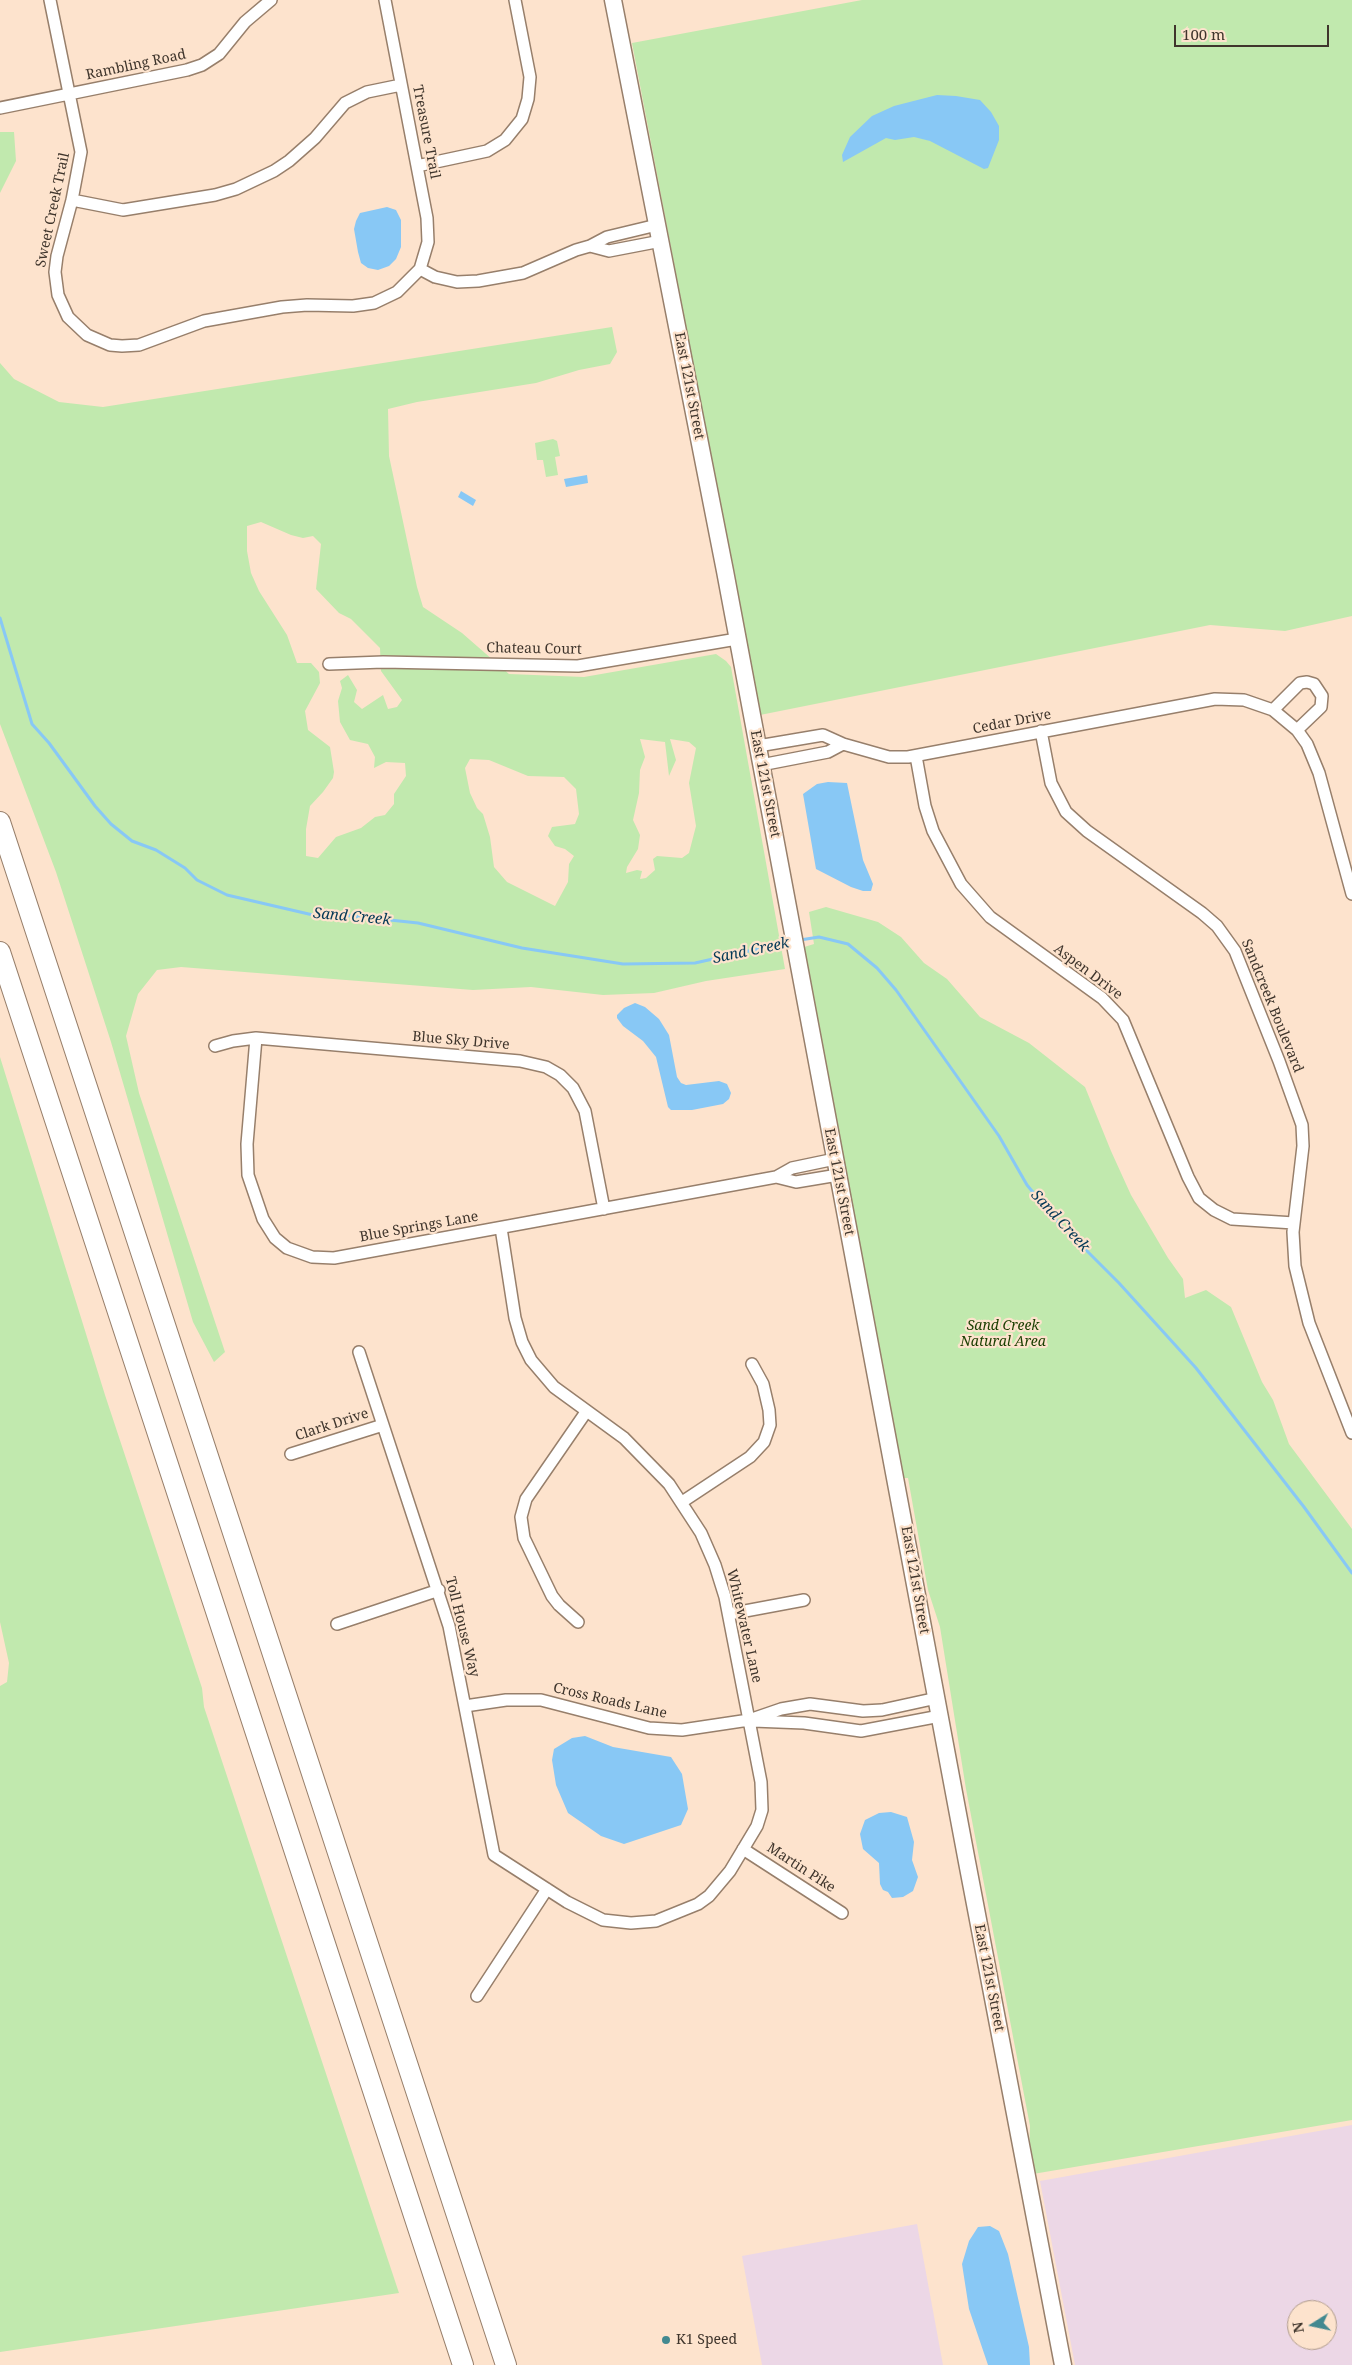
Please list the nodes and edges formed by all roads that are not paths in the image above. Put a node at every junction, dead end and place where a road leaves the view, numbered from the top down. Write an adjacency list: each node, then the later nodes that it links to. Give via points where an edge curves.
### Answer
1 (50, 0): 7 (street, Sweet Creek Trail)
2 (271, 0): 7 (street, Rambling Road, via 245,22 218,54 202,65)
3 (385, 0): 6 (street, Treasure Trail)
4 (515, 0): 9 (street, via 530,77 522,119 505,140 487,151)
5 (613, 0): 11 (street, East 121st Street)
6 (401, 85): 9 (street, Treasure Trail); 10 (street, via 360,94 345,103 315,138 289,161 236,189 123,210)
7 (70, 94): 8 (street, Rambling Road); 10 (street, Sweet Creek Trail, via 81,152)
8 (0, 108)
9 (417, 166): 13 (street, Treasure Trail, via 428,231)
10 (72, 200): 13 (street, Sweet Creek Trail, via 56,263 58,295 76,326 110,345 138,345 196,323 282,307 374,303 397,292)
11 (659, 233): 12 (street, via 607,237); 12 (street, via 609,251); 14 (street, East 121st Street)
12 (590, 246): 13 (street, via 569,252 531,271 478,281 446,281)
13 (420, 268)
14 (737, 639): 15 (street, Chateau Court, via 578,666); 20 (street, East 121st Street)
15 (329, 664)
16 (1273, 710): 17 (street, Cedar Drive); 17 (street, via 1300,683 1314,684 1321,692 1321,707); 18 (street, Cedar Drive, via 1244,700 1215,699)
17 (1297, 730): 24 (street, Cedar Drive, via 1314,757)
18 (1040, 732): 21 (street, Cedar Drive); 30 (street, Sandcreek Boulevard, via 1055,795 1066,812 1087,831 1202,913 1217,926 1235,951 1302,1125 1303,1146)
19 (843, 744): 20 (street, Cedar Drive, via 823,735); 21 (street, Cedar Drive, via 889,757); 22 (street, via 828,752)
20 (758, 746): 22 (street, East 121st Street)
21 (916, 756): 30 (street, Aspen Drive, via 933,831 961,884 990,917 1102,998 1123,1020 1199,1198 1232,1218)
22 (761, 765): 28 (street, East 121st Street)
23 (0, 822): 53 (highway)
24 (1352, 894)
25 (0, 952): 52 (highway)
26 (256, 1038): 27 (street, Blue Sky Drive); 29 (street, Blue Sky Drive, via 520,1061 546,1067 573,1088 585,1111); 31 (street, Blue Springs Lane, via 247,1144 248,1175 263,1220 275,1238 287,1248 312,1257 334,1258)
27 (215, 1046)
28 (836, 1167): 29 (street, Blue Springs Lane, via 796,1182 776,1177); 44 (street, East 121st Street)
29 (604, 1209): 31 (street, Blue Springs Lane)
30 (1294, 1223): 36 (street, Sandcreek Boulevard, via 1295,1266 1302,1303)
31 (501, 1228): 34 (street, Whitewater Lane, via 515,1318 526,1350 545,1379)
32 (359, 1352): 35 (street, Toll House Way)
33 (752, 1364): 38 (street, via 767,1396 769,1433 750,1457)
34 (586, 1412): 38 (street, Whitewater Lane, via 639,1452); 42 (street, via 526,1499 521,1518 524,1538 552,1596)
35 (383, 1425): 37 (street, Clark Drive); 39 (street, Toll House Way)
36 (1352, 1433)
37 (291, 1454)
38 (682, 1502): 41 (street, Whitewater Lane, via 715,1565)
39 (439, 1590): 43 (street); 45 (street, Toll House Way)
40 (804, 1600): 41 (street)
41 (729, 1614): 47 (street, Whitewater Lane)
42 (578, 1622)
43 (337, 1624)
44 (937, 1698): 46 (street, East 121st Street); 47 (street, Cross Roads Lane, via 863,1711 810,1704 781,1708)
45 (465, 1706): 47 (street, Cross Roads Lane, via 506,1700 541,1700 649,1728 666,1729 706,1728); 49 (street, Toll House Way, via 494,1855)
46 (940, 1716): 47 (street, Cross Roads Lane, via 861,1731); 54 (street, East 121st Street)
47 (749, 1720): 48 (street, Whitewater Lane, via 761,1782 762,1810 757,1826)
48 (743, 1849): 49 (street, Toll House Way, via 709,1896 689,1909 656,1921 631,1924 604,1920); 50 (street, Martin Pike)
49 (546, 1889): 51 (street)
50 (842, 1913)
51 (477, 1996)
52 (463, 2365)
53 (506, 2365)
54 (1063, 2365)

